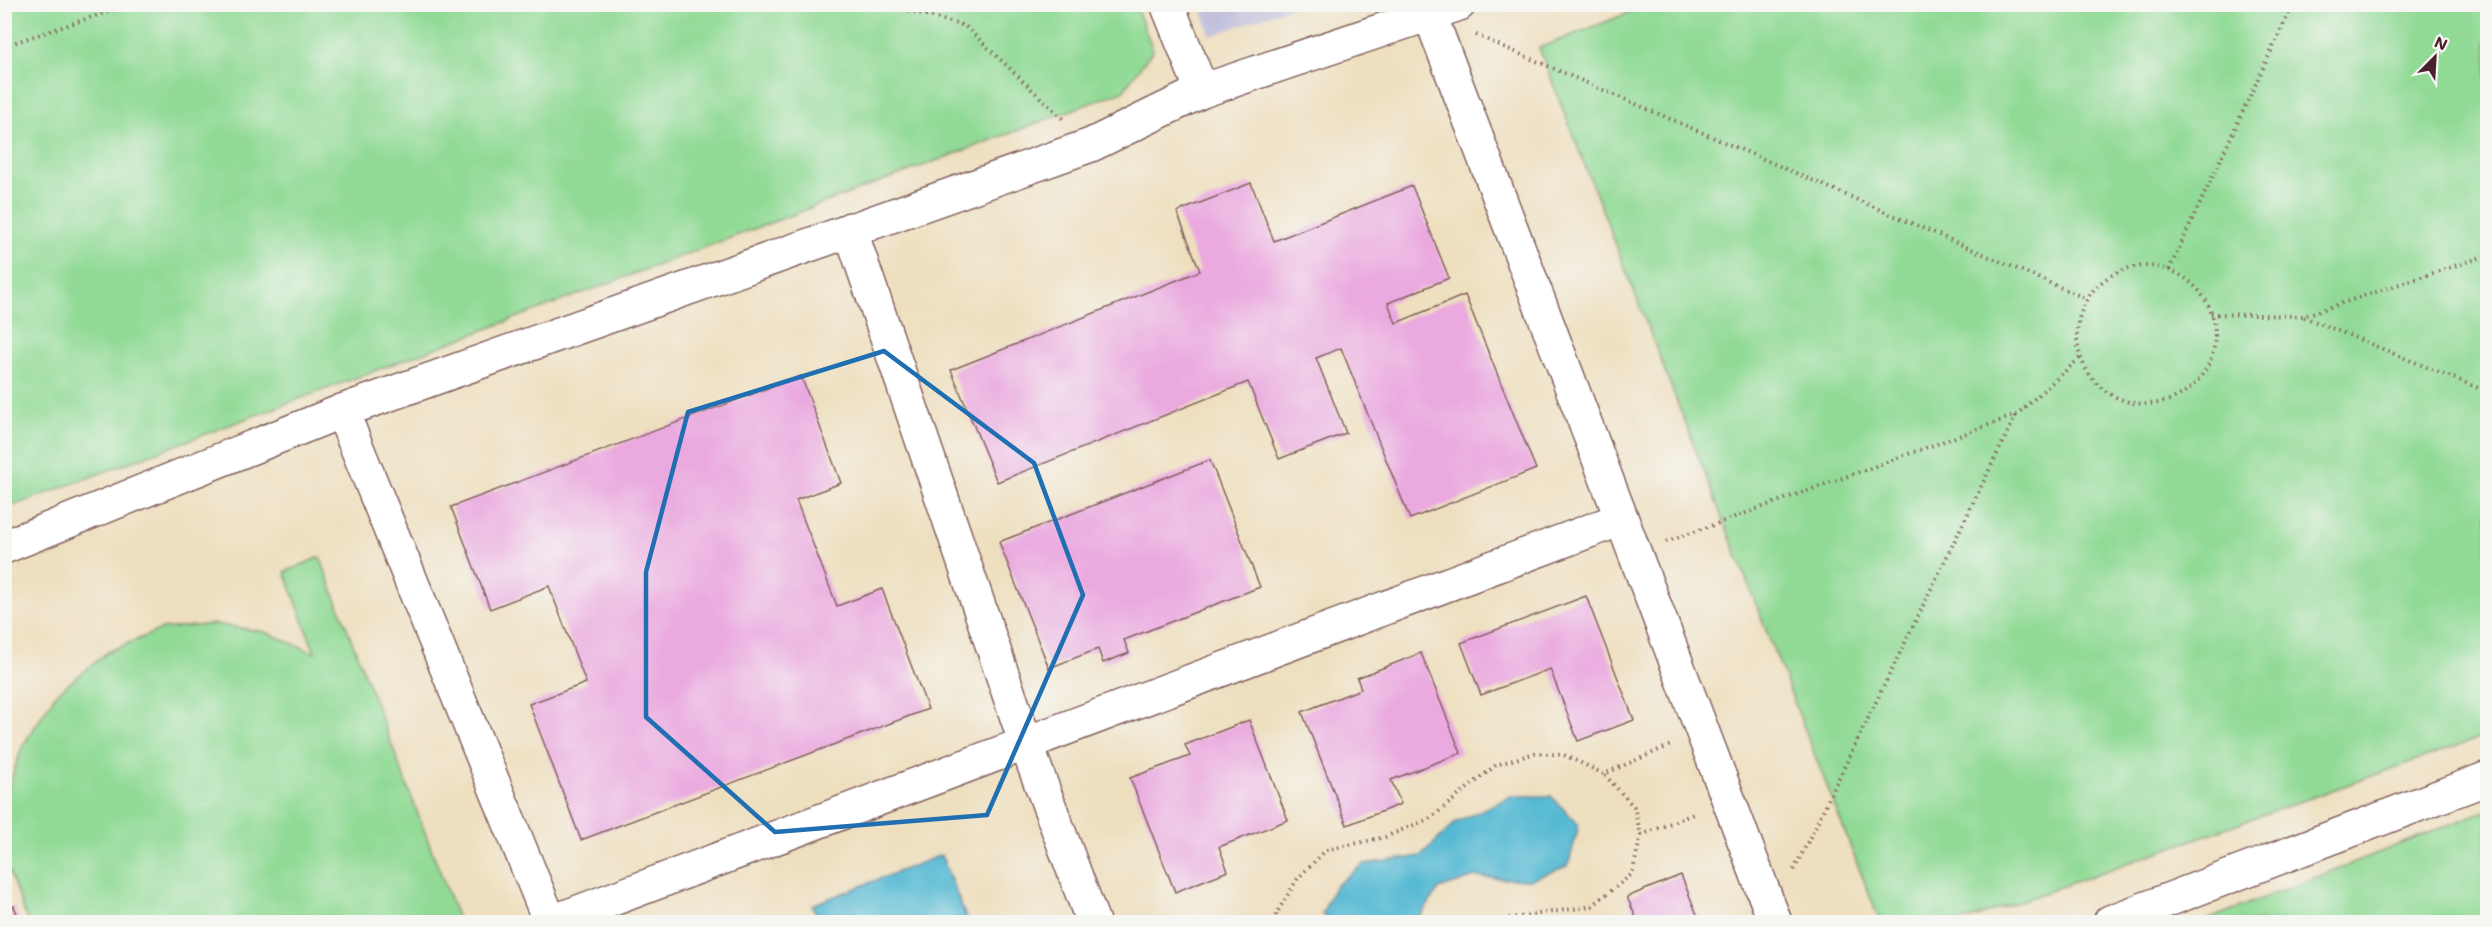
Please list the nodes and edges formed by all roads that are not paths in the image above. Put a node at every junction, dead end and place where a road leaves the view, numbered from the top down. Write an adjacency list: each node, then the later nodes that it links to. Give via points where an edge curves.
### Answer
1 (1167, 4): 3 (street)
2 (1444, 10): 3 (street); 6 (street)
3 (1202, 91): 4 (street, via 1091,145)
4 (850, 229): 5 (street); 8 (street)
5 (342, 411): 7 (street); 11 (street)
6 (1621, 519): 8 (street); 10 (street)
7 (4, 547)
8 (1026, 744): 11 (street); 12 (street)
9 (2487, 778): 13 (street)
10 (1773, 919)
11 (551, 922)
12 (1094, 922)
13 (2110, 922)

